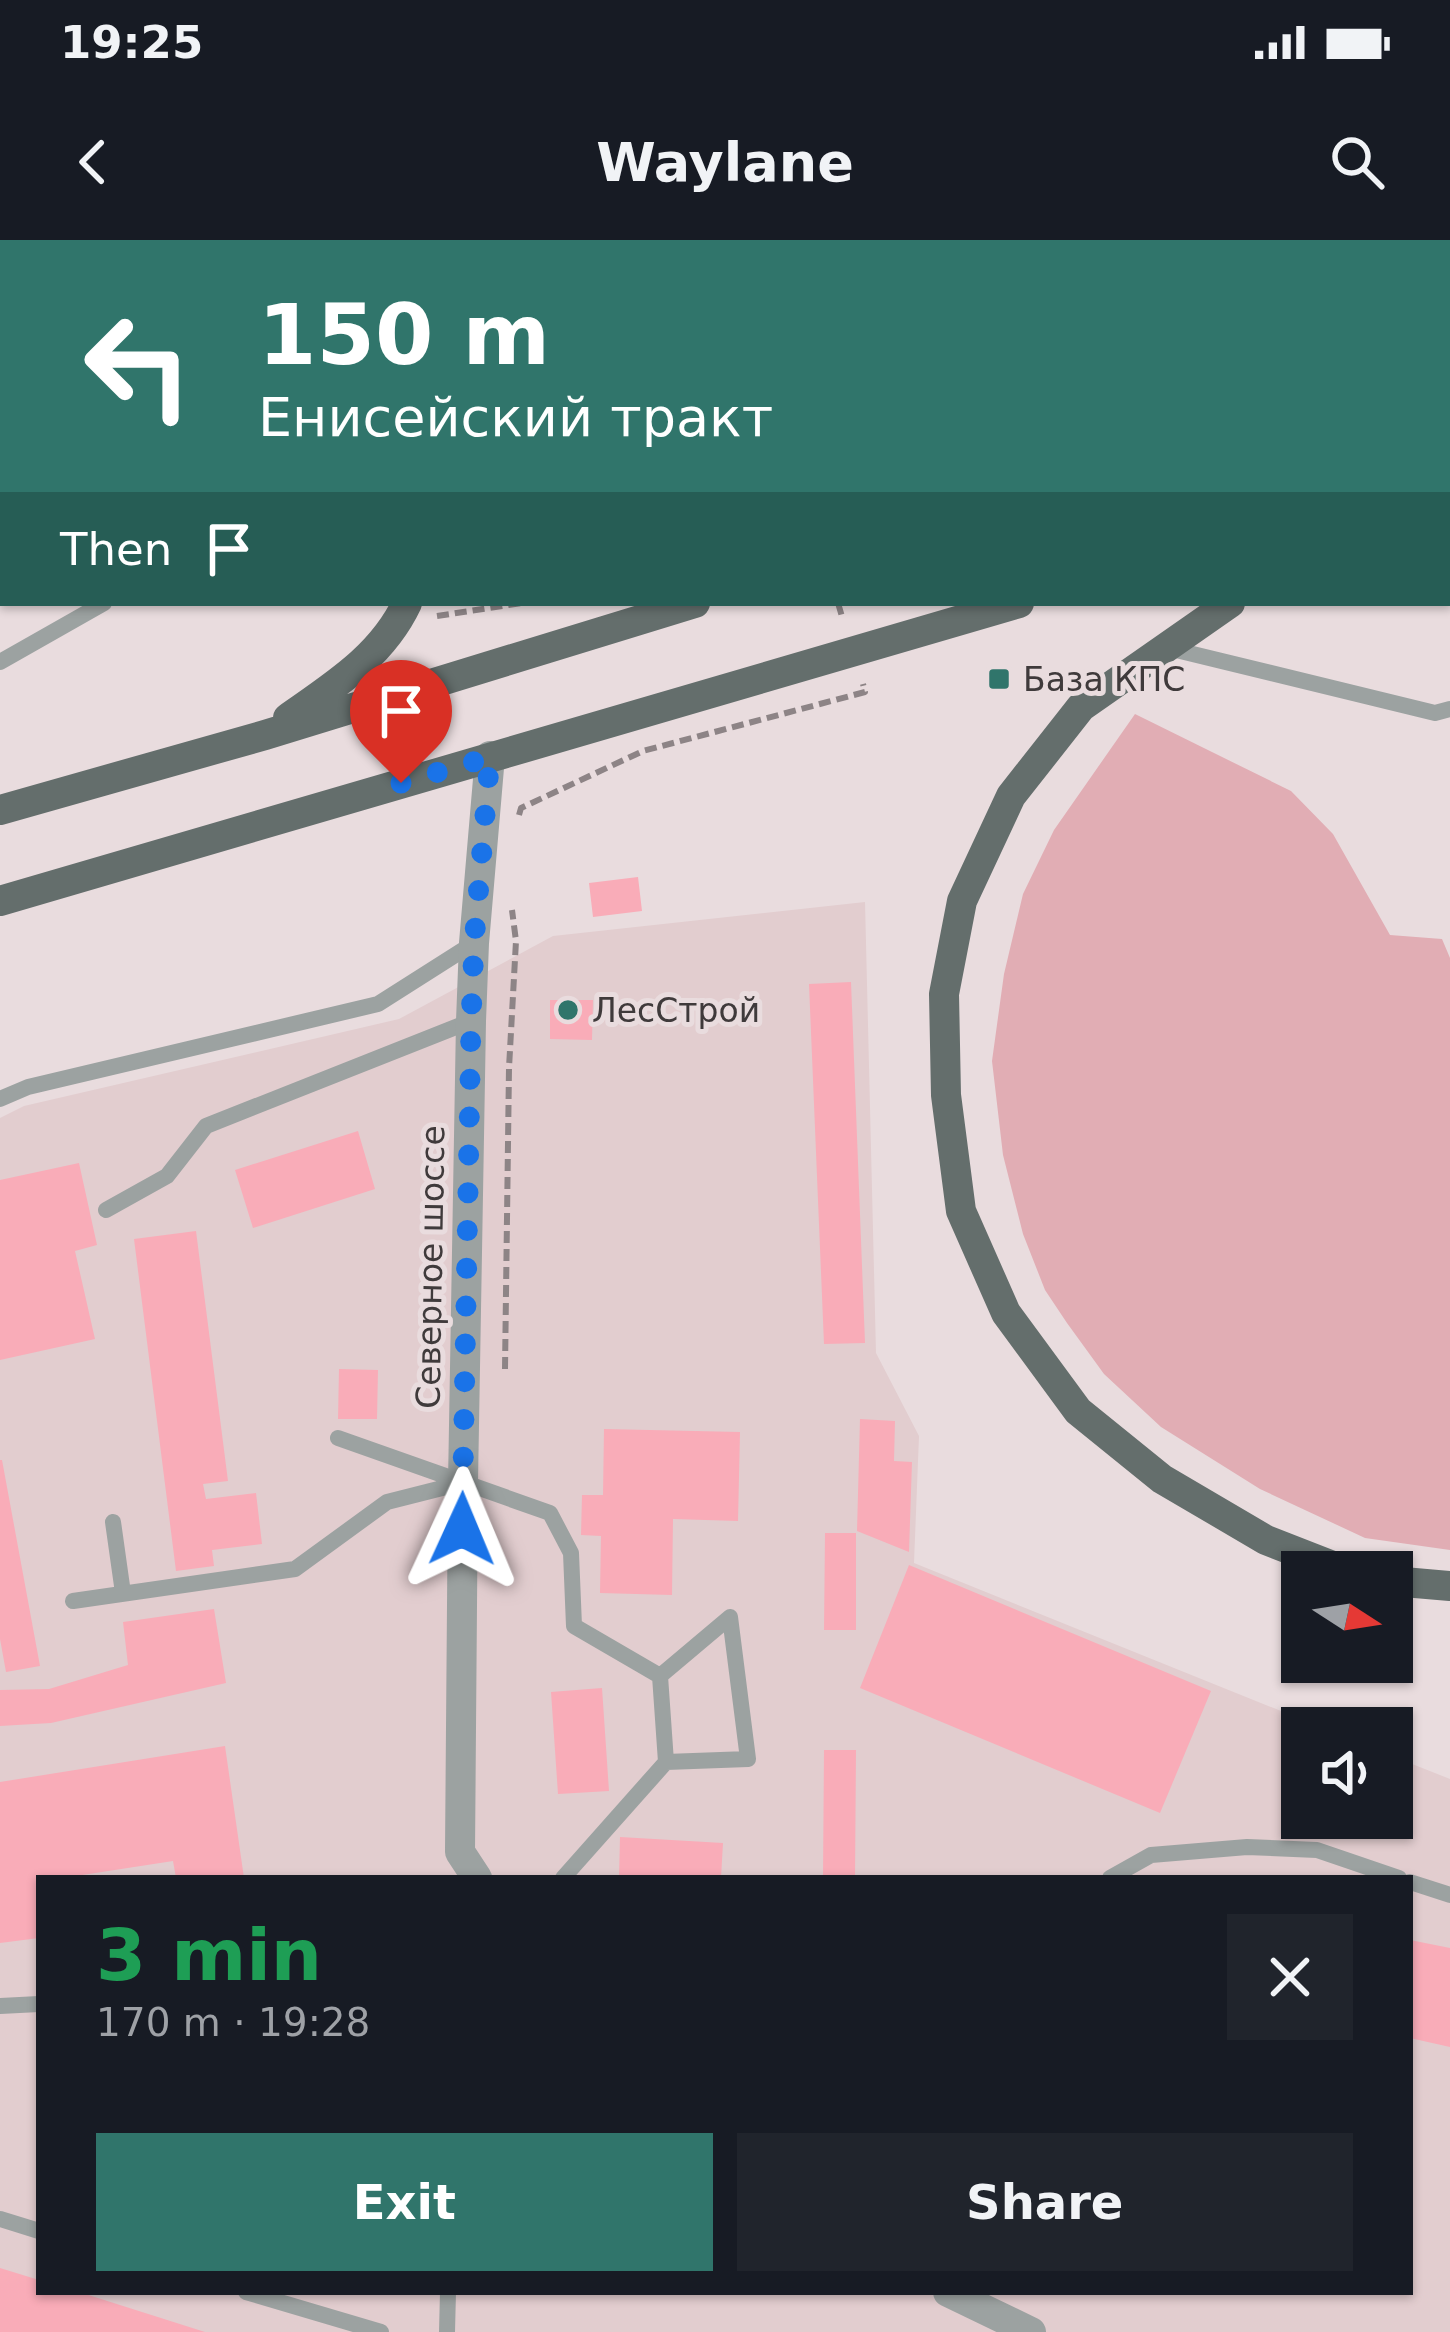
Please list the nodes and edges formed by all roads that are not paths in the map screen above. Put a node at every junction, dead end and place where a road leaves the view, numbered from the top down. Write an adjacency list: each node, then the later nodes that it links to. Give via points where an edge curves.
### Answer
1 (99, 606): 7 (lane)
2 (685, 606): 9 (main road)
3 (1008, 606): 10 (main road)
4 (1226, 606): 6 (main road)
5 (417, 610): 9 (main road, via 356,669)
6 (1168, 648): 8 (lane, via 1435,713); 20 (main road, via 1081,707 1011,796 962,901 944,994 961,1210 1006,1313 1078,1411 1162,1479)
7 (0, 662)
8 (1450, 709)
9 (265, 735): 11 (main road)
10 (490, 757): 12 (main road); 13 (street, Северное шоссе)
11 (0, 810)
12 (0, 901)
13 (474, 943): 14 (street, Северное шоссе); 15 (lane, via 378,1004)
14 (471, 1022): 16 (lane, via 206,1126 167,1176); 18 (street, Северное шоссе)
15 (0, 1100)
16 (106, 1210)
17 (338, 1438): 18 (lane)
18 (463, 1483): 23 (lane, via 387,1502 295,1569); 25 (lane, via 550,1514 571,1553 574,1626); 27 (street, Северное шоссе)
19 (113, 1522): 23 (lane)
20 (1295, 1551)
21 (1413, 1583): 22 (main road)
22 (1450, 1586)
23 (123, 1593): 24 (lane)
24 (73, 1601)
25 (660, 1676): 26 (lane); 26 (lane, via 730,1616 748,1759)
26 (666, 1762): 28 (lane)
27 (466, 1869)
28 (566, 1875)
29 (1115, 1875): 30 (lane, via 1151,1855 1246,1847 1316,1850)
30 (1390, 1875)
31 (1413, 1883): 32 (lane)
32 (1450, 1895)
33 (36, 2004): 34 (lane)
34 (0, 2006)
35 (0, 2219): 36 (lane)
36 (36, 2229)
37 (256, 2295): 40 (lane)
38 (448, 2295): 41 (lane)
39 (955, 2295): 42 (street)
40 (381, 2332)
41 (447, 2332)
42 (1031, 2332)

